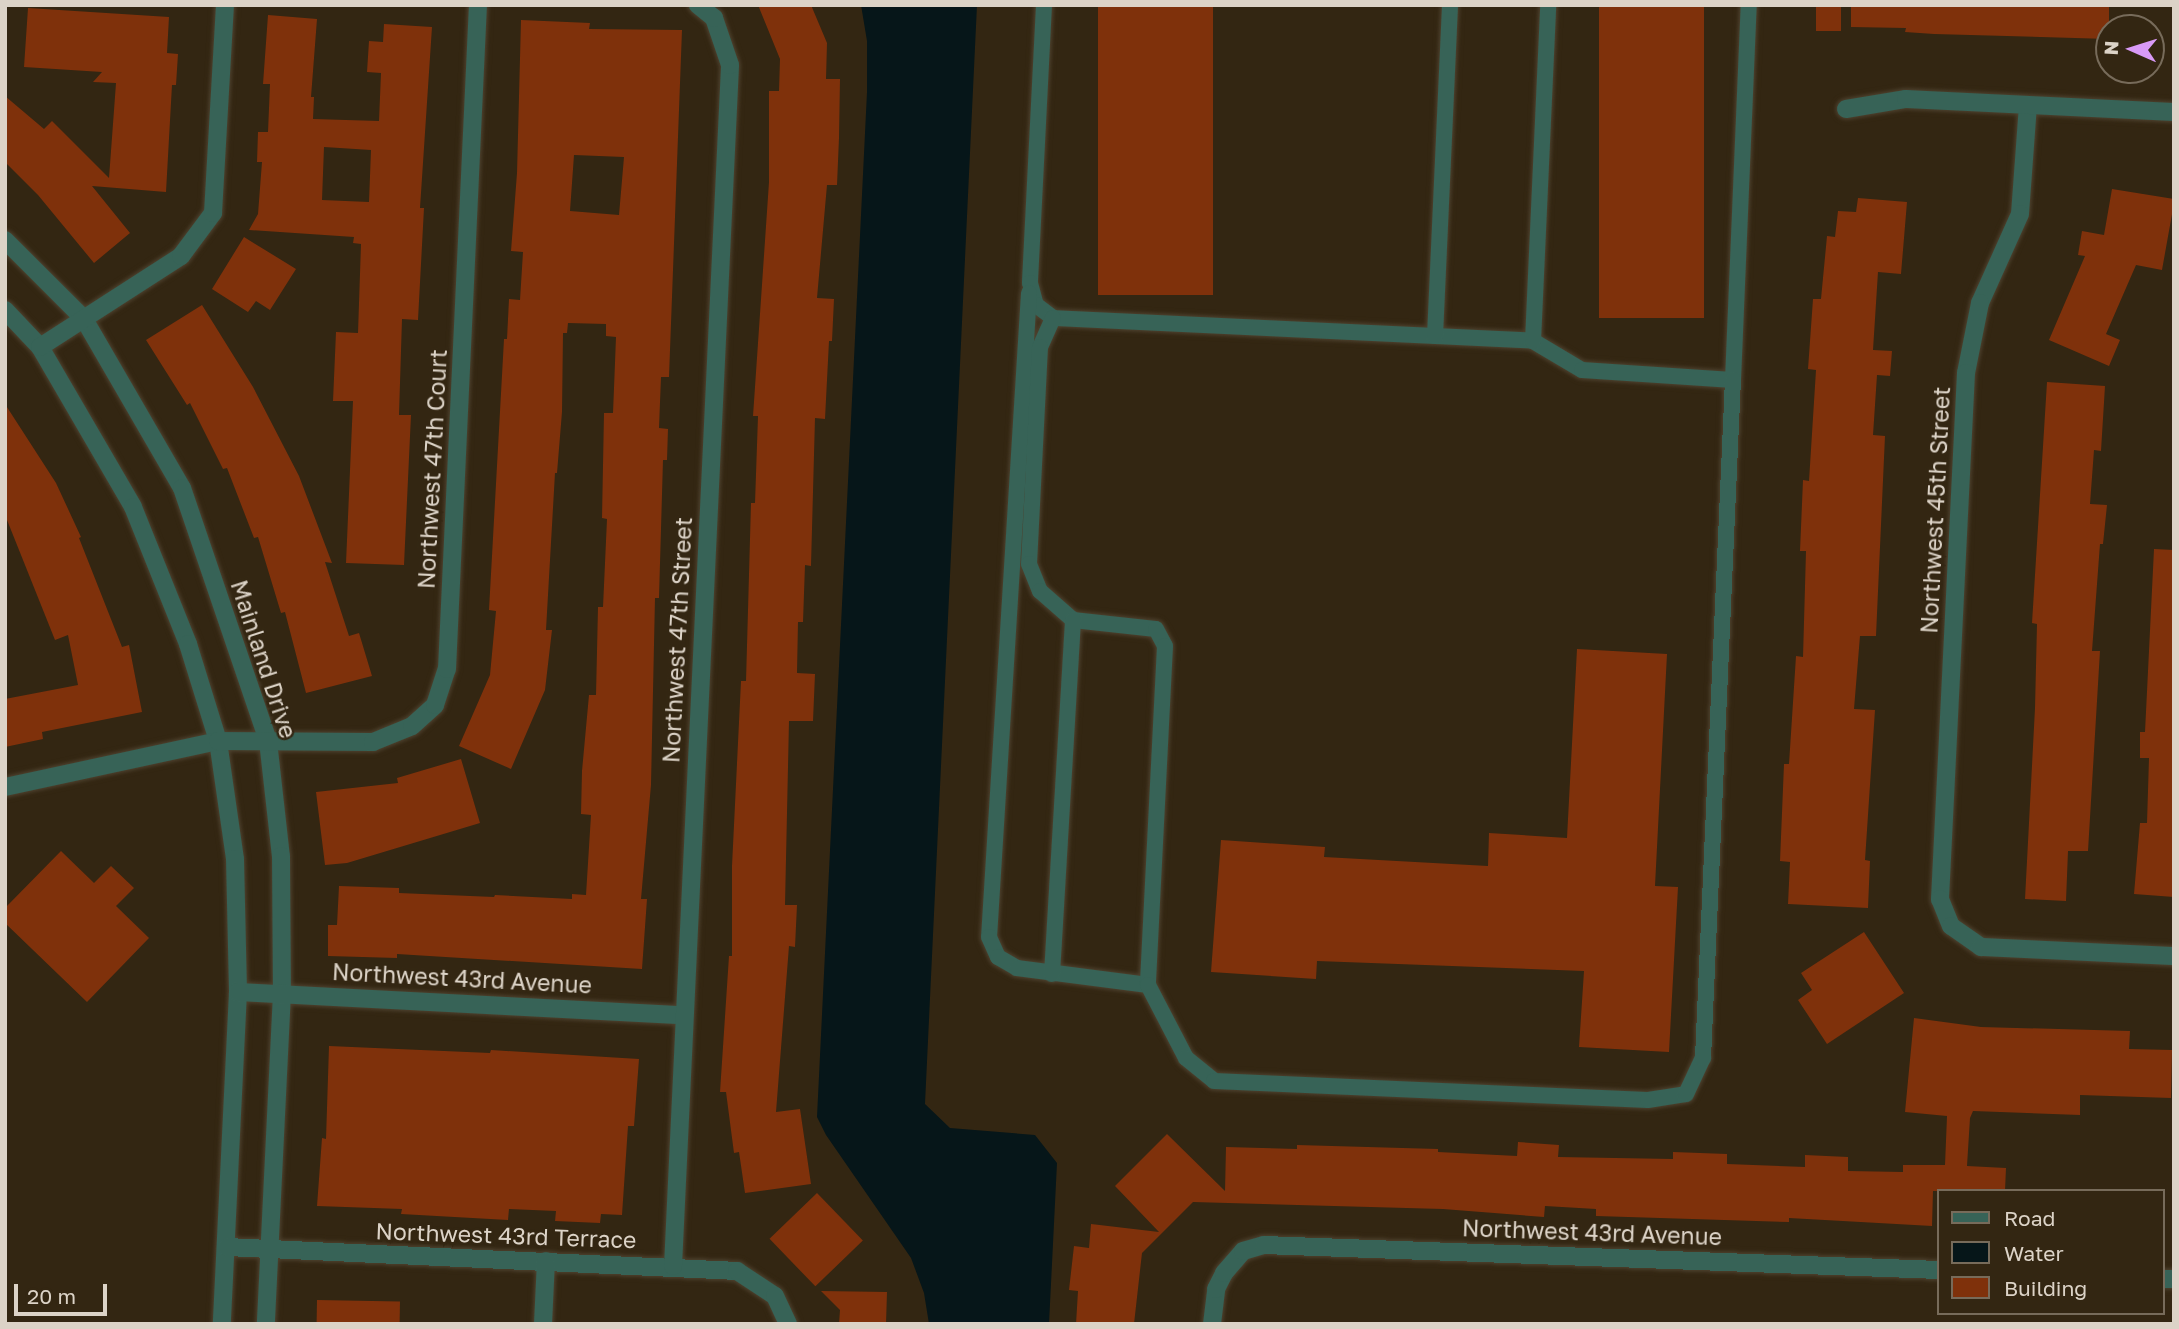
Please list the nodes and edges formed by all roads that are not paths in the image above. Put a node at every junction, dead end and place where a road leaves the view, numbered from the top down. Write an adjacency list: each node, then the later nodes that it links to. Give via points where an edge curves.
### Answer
1 (226, 5): 15 (street, via 213,212 181,256)
2 (478, 5): 22 (street, Northwest 47th Court, via 447,669 435,705 412,726 373,742)
3 (698, 5): 29 (street, Northwest 47th Street, via 714,18 730,65)
4 (1044, 5): 12 (lane)
5 (1450, 5): 16 (lane)
6 (1548, 5): 17 (lane)
7 (1749, 5): 19 (lane)
8 (2028, 105): 9 (street, via 1906,99); 10 (street); 24 (street, Northwest 45th Street, via 2020,214 1980,303 1966,373 1940,899 1951,926 1981,947)
9 (1846, 108)
10 (2174, 112)
11 (5, 240): 15 (street, Mainland Drive)
12 (1030, 283): 14 (lane, via 1036,305); 25 (lane, via 989,937 998,957 1017,968)
13 (5, 310): 18 (street)
14 (1053, 318): 16 (lane); 20 (lane, via 1040,347 1029,564 1040,591)
15 (85, 319): 18 (street); 22 (street, Mainland Drive, via 182,488)
16 (1435, 336): 17 (lane)
17 (1533, 341): 19 (lane, via 1582,370)
18 (40, 347): 21 (street, via 133,507 188,644)
19 (1733, 380): 26 (lane, via 1703,1058 1686,1094 1648,1100 1214,1081 1186,1058)
20 (1073, 620): 25 (lane); 26 (lane, via 1156,629 1165,646)
21 (218, 741): 22 (street, Northwest 47th Court); 23 (street, Northwest 47th Court); 27 (street, via 235,859)
22 (268, 741): 28 (street, Mainland Drive, via 281,856)
23 (5, 787)
24 (2174, 956)
25 (1052, 974): 26 (lane)
26 (1148, 985)
27 (238, 992): 28 (street, Northwest 43rd Avenue); 30 (street)
28 (282, 993): 29 (street, Northwest 43rd Avenue); 31 (street, Mainland Drive)
29 (682, 1015): 33 (street, Northwest 47th Street)
30 (227, 1247): 31 (street, Northwest 43rd Terrace); 35 (street)
31 (271, 1249): 32 (street, Northwest 43rd Terrace); 36 (street, Mainland Drive)
32 (546, 1261): 33 (street, Northwest 43rd Terrace); 37 (street)
33 (673, 1266): 38 (street, Northwest 43rd Terrace, via 737,1271 775,1296)
34 (1938, 1270): 39 (street, Northwest 43rd Avenue, via 1281,1245 1255,1247 1234,1259 1216,1289)
35 (222, 1324)
36 (265, 1324)
37 (543, 1324)
38 (788, 1324)
39 (1212, 1324)

